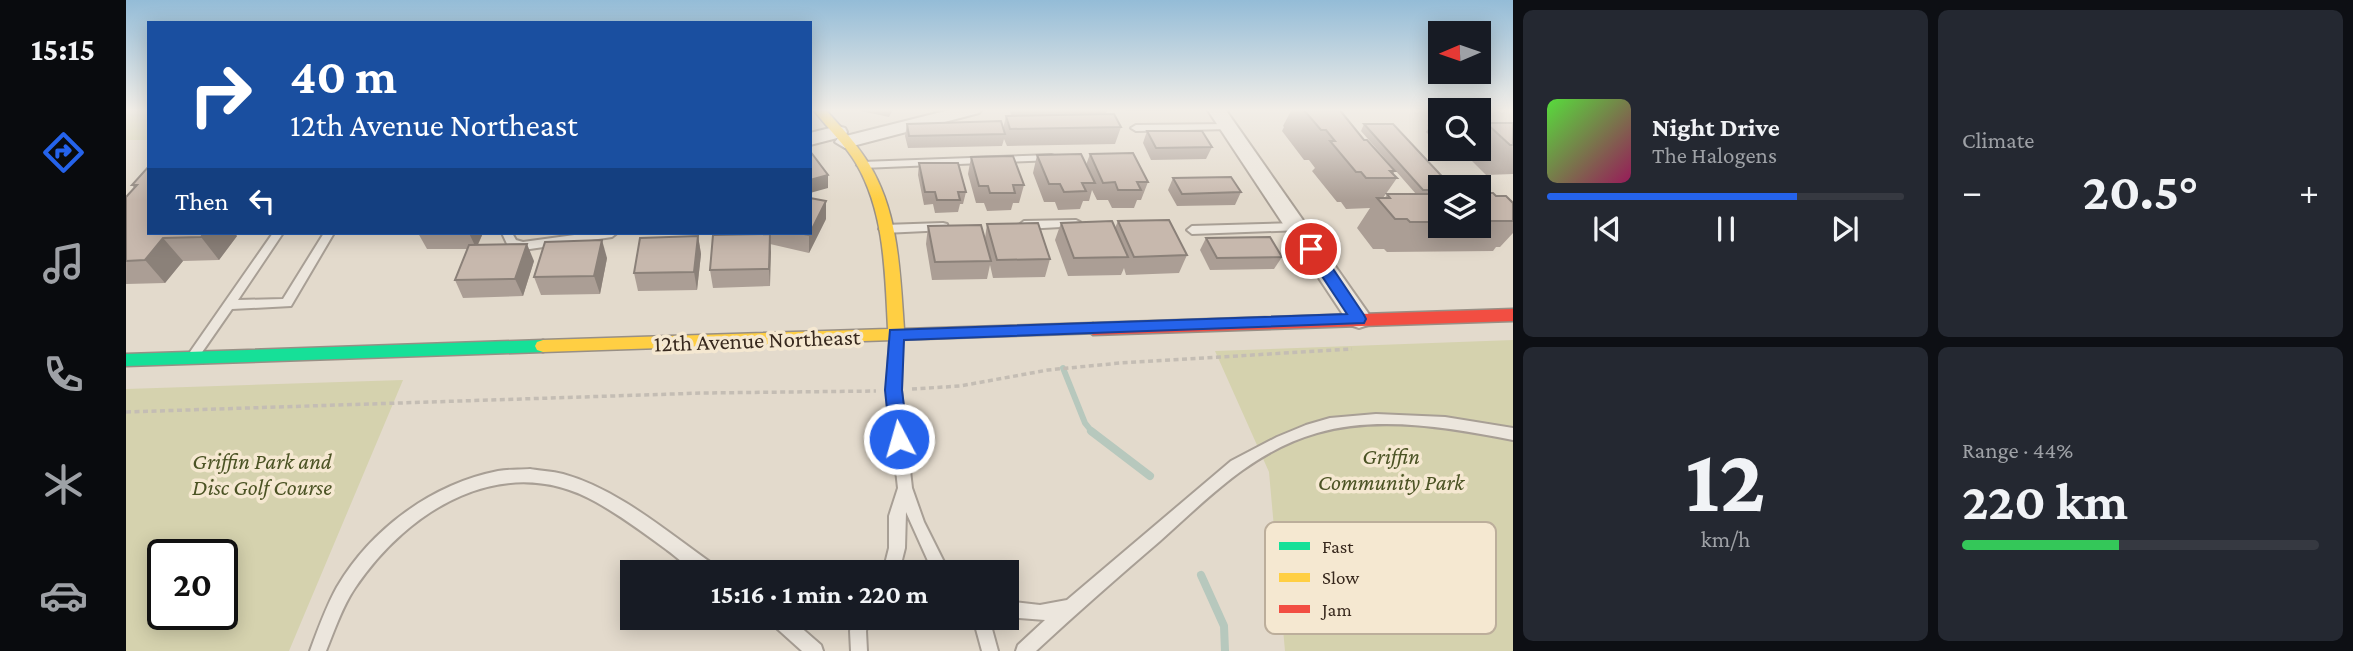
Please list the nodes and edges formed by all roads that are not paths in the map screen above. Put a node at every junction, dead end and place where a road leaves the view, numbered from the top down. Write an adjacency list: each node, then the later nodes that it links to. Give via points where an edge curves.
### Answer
1 (843, 139): 4 (main road)
2 (1237, 139): 8 (street)
3 (1063, 158): 4 (lane)
4 (862, 165): 9 (main road, via 876,194)
5 (1088, 223): 6 (lane)
6 (1006, 226)
7 (952, 227): 9 (lane)
8 (1297, 227): 10 (lane); 17 (street)
9 (884, 229): 18 (main road)
10 (1192, 230)
11 (277, 235): 15 (lane)
12 (328, 235): 15 (lane, via 287,303)
13 (508, 235): 14 (lane, via 512,243 523,246)
14 (598, 235)
15 (228, 305): 19 (lane)
16 (1513, 315): 17 (main road, 12th Avenue Northeast)
17 (1359, 319): 18 (main road, 12th Avenue Northeast)
18 (896, 335): 19 (main road, 12th Avenue Northeast); 22 (lane, via 894,390)
19 (192, 358): 20 (main road, 12th Avenue Northeast)
20 (126, 360)
21 (1513, 434): 26 (lane, via 1458,423 1396,419 1328,424 1266,447 1236,465)
22 (905, 488): 24 (lane, via 897,516); 25 (lane)
23 (693, 560): 31 (lane, via 582,489 561,480 505,477 442,497 414,514 376,548 348,583)
24 (894, 560)
25 (936, 560)
26 (1071, 608): 27 (lane); 35 (lane)
27 (1019, 611)
28 (791, 630): 32 (lane)
29 (858, 630): 33 (lane)
30 (984, 630): 34 (lane)
31 (318, 651)
32 (815, 651)
33 (859, 651)
34 (990, 651)
35 (1024, 651)

